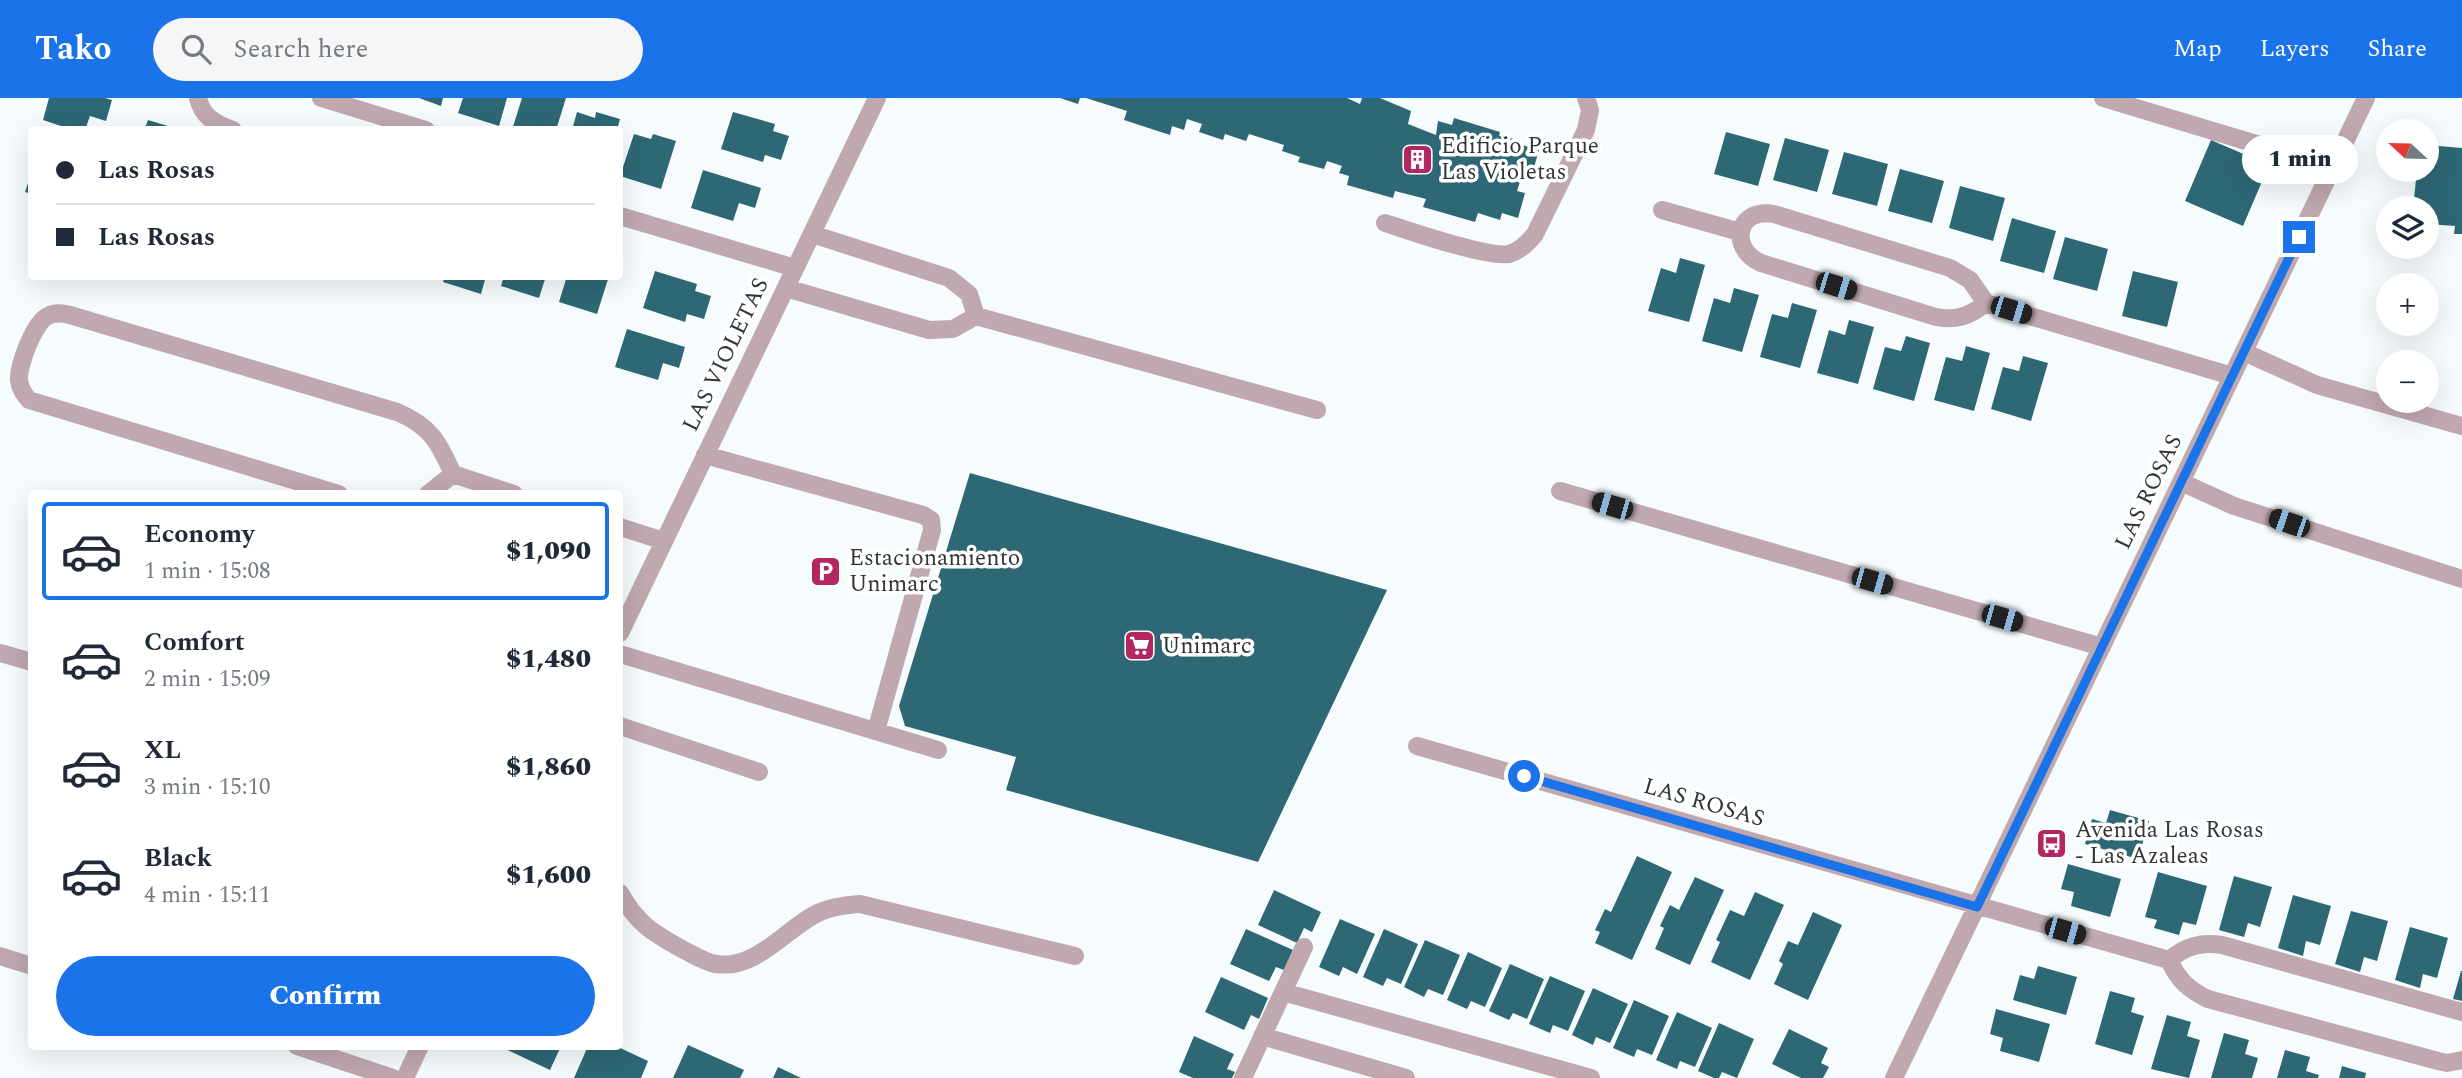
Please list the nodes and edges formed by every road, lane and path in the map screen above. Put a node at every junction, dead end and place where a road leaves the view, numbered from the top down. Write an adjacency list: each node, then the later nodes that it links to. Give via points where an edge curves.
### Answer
1 (198, 98): 7 (street, via 205,114)
2 (321, 98): 8 (street)
3 (877, 98): 14 (street, LAS VIOLETAS)
4 (1586, 98): 12 (street, via 1590,110 1586,130 1535,234 1516,252 1483,252)
5 (2103, 98): 9 (street)
6 (2366, 98): 9 (street, LAS ROSAS)
7 (222, 126)
8 (413, 126)
9 (2333, 167): 19 (street, LAS ROSAS)
10 (1662, 210): 13 (street)
11 (623, 217): 15 (street)
12 (1385, 223)
13 (1740, 232): 17 (street, via 1752,216 1774,214 1950,268 1970,280); 17 (street, via 1744,251 1761,263 1936,317 1968,316)
14 (812, 234): 15 (street, LAS VIOLETAS); 18 (street, via 948,278 969,295)
15 (795, 268): 16 (street, LAS VIOLETAS)
16 (786, 288): 18 (street, via 929,330 953,329); 23 (street, LAS VIOLETAS)
17 (1986, 303): 20 (street)
18 (976, 316): 21 (street)
19 (2244, 352): 20 (street, LAS ROSAS); 22 (street, via 2317,385)
20 (2232, 376): 25 (street, LAS ROSAS)
21 (1317, 410)
22 (2462, 426)
23 (705, 455): 31 (street, LAS VIOLETAS); 39 (street, via 931,520)
24 (453, 474): 26 (street, via 433,435 397,412 70,314 46,316 33,331 19,376 29,400); 27 (street); 28 (street)
25 (2181, 482): 32 (street, via 2234,506); 34 (street, LAS ROSAS)
26 (326, 490)
27 (433, 490)
28 (502, 490)
29 (1560, 491): 34 (street)
30 (623, 528): 31 (street)
31 (664, 541): 33 (street, LAS VIOLETAS)
32 (2462, 579)
33 (623, 627)
34 (2102, 647): 44 (street, LAS ROSAS)
35 (0, 653): 37 (street)
36 (623, 655): 39 (street)
37 (28, 661)
38 (623, 727): 42 (street)
39 (876, 731): 41 (street)
40 (1417, 746): 44 (street, LAS ROSAS)
41 (938, 750)
42 (759, 772)
43 (623, 898): 47 (street, via 652,933 716,964 745,961 830,907 860,904)
44 (1977, 907): 48 (street); 61 (street, LAS ROSAS)
45 (1304, 947): 50 (street)
46 (0, 956): 49 (street)
47 (1075, 956)
48 (2169, 960): 51 (street, via 2190,946 2222,945); 55 (street, via 2183,984 2208,999 2438,1061)
49 (28, 965)
50 (1283, 992): 52 (street); 60 (street)
51 (2462, 1012)
52 (1262, 1036): 58 (street); 59 (street)
53 (309, 1050): 56 (street)
54 (418, 1050): 57 (street)
55 (2462, 1060)
56 (393, 1078)
57 (405, 1078)
58 (1242, 1078)
59 (1406, 1078)
60 (1591, 1078)
61 (1894, 1078)

